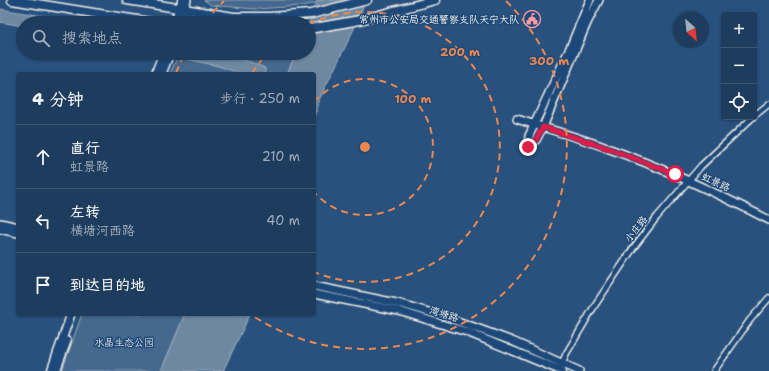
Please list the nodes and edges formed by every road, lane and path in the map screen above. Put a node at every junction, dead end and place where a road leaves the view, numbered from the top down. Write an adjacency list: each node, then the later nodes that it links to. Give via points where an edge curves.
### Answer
1 (12, 0): 10 (main road)
2 (128, 0): 9 (main road)
3 (182, 0): 9 (street)
4 (187, 0): 9 (street)
5 (367, 0): 14 (main road, via 311,14)
6 (435, 0): 15 (main road, via 360,20)
7 (590, 0): 24 (street)
8 (599, 0): 25 (street)
9 (182, 9): 11 (street); 12 (street); 13 (main road)
10 (112, 16)
11 (178, 16)
12 (181, 16)
13 (228, 16)
14 (283, 16)
15 (316, 28)
16 (163, 60): 18 (street)
17 (164, 60): 19 (street)
18 (156, 72)
19 (162, 72)
20 (769, 104): 21 (street, 小庄路)
21 (757, 114)
22 (517, 119): 24 (street, 虹景路)
23 (751, 120): 26 (street, 小庄路)
24 (534, 124): 25 (street, 虹景路); 25 (street, via 528,147 536,140)
25 (543, 127): 26 (street, 虹景路, via 607,148)
26 (689, 180): 27 (street, 虹景路); 37 (street, 小庄路, via 634,247 595,305 566,354)
27 (769, 220)
28 (0, 223): 29 (street)
29 (16, 227)
30 (0, 229): 31 (street)
31 (16, 233)
32 (316, 286): 37 (street, via 401,304 449,318 512,341)
33 (316, 294): 37 (street, 湾塘路, via 407,313 467,332)
34 (769, 298): 41 (street)
35 (70, 316): 38 (street)
36 (75, 316): 39 (street)
37 (561, 369): 40 (street)
38 (51, 371)
39 (56, 371)
40 (579, 371)
41 (714, 371)

